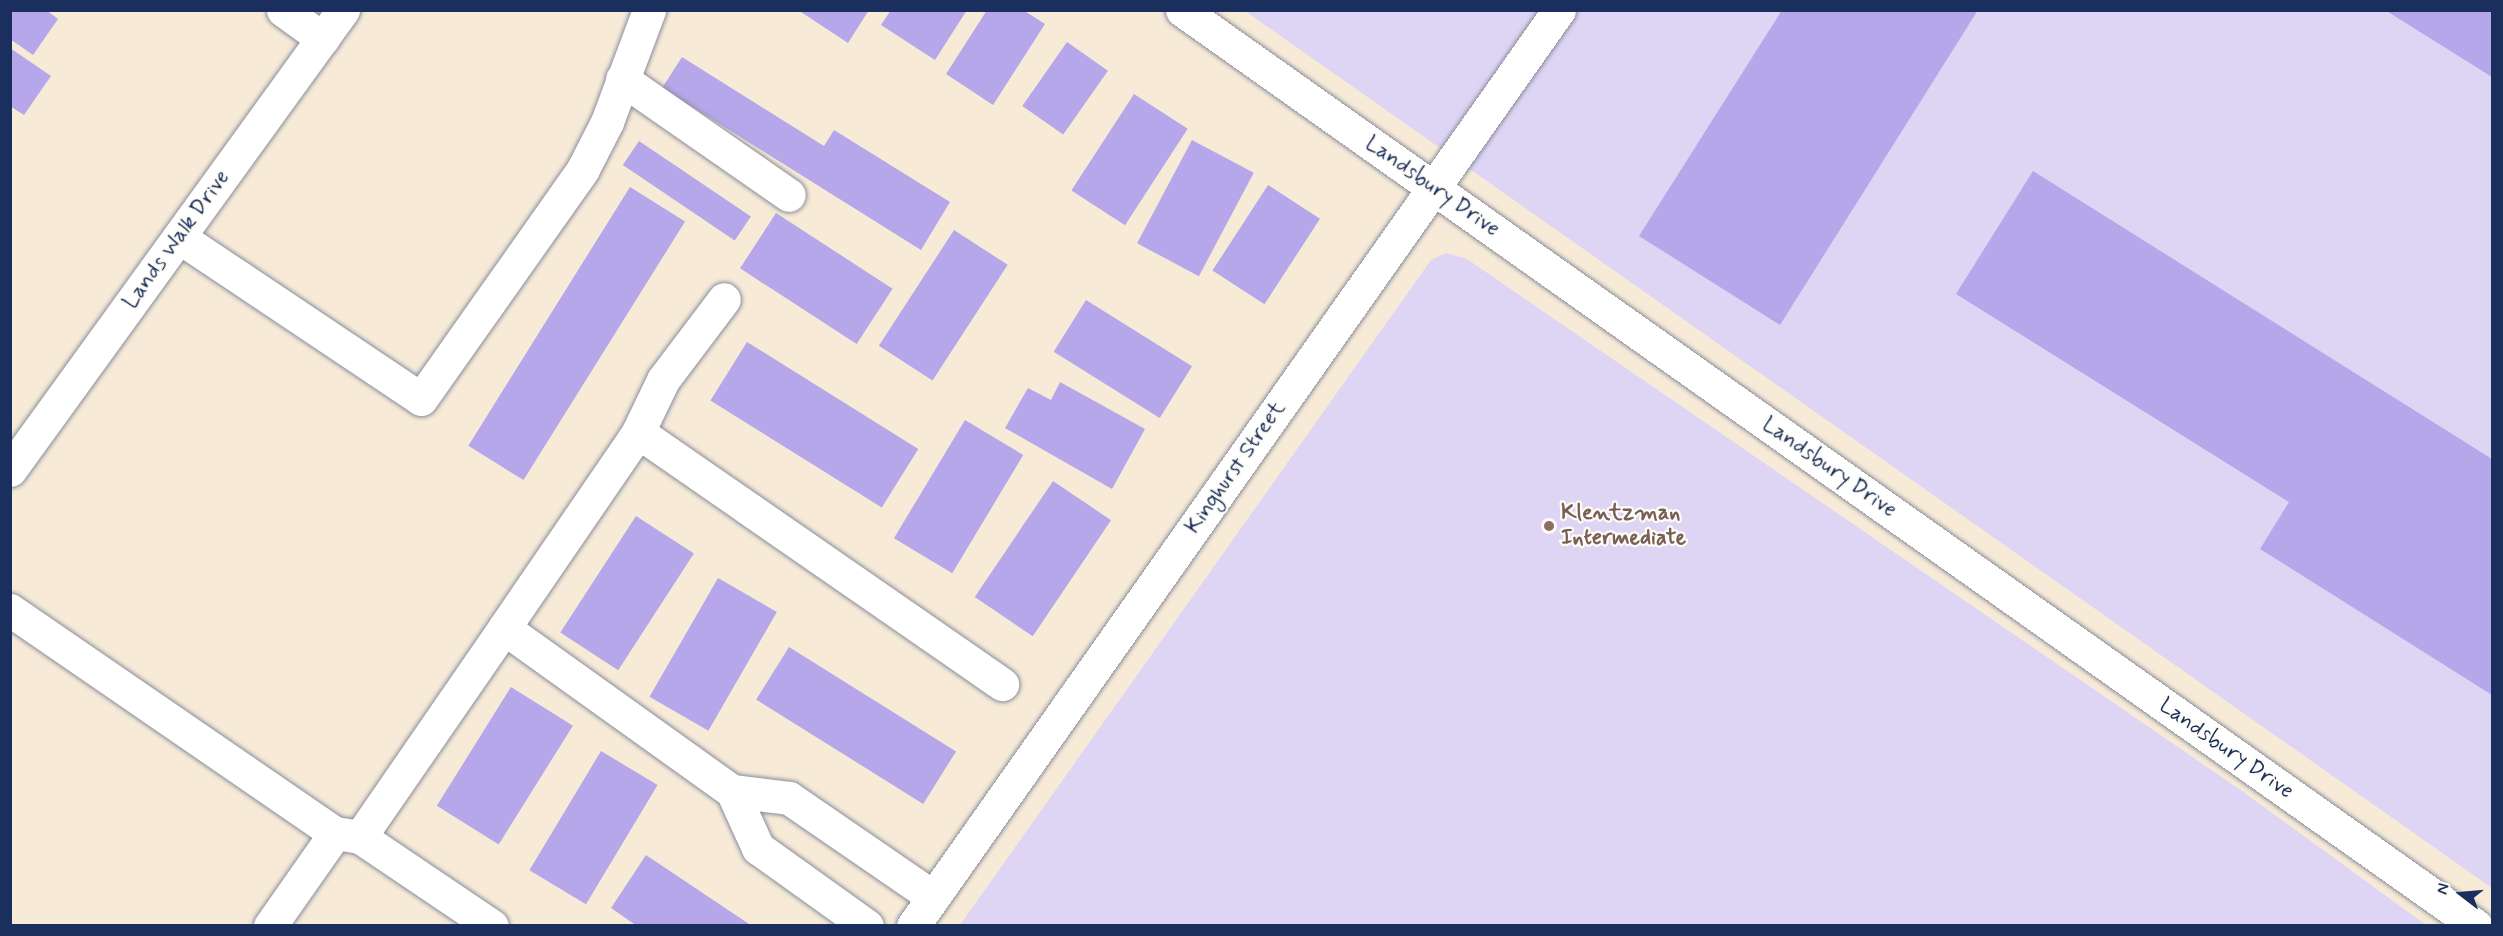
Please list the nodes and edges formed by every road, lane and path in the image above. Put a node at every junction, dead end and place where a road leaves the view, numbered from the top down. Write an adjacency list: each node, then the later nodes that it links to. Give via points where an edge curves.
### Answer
1 (283, 10): 6 (street)
2 (344, 10): 6 (street, Lands Walk Drive)
3 (649, 10): 7 (street)
4 (1182, 10): 8 (street, Landsbury Drive)
5 (1559, 10): 8 (street, Kinghurst Street)
6 (323, 39): 10 (street, Lands Walk Drive)
7 (622, 79): 9 (street); 10 (street, via 607,122 583,170 421,399)
8 (1434, 189): 19 (street, Kinghurst Street); 24 (street, Landsbury Drive)
9 (789, 195)
10 (179, 237): 13 (street, Lands Walk Drive)
11 (724, 299): 12 (street, via 663,380)
12 (638, 432): 15 (street); 16 (street)
13 (10, 470)
14 (10, 610): 18 (street)
15 (504, 628): 17 (street); 18 (street)
16 (1002, 684)
17 (732, 791): 19 (street, via 789,798); 22 (street, via 758,848)
18 (348, 835): 20 (street); 21 (street)
19 (933, 897): 23 (street, Kinghurst Street)
20 (270, 926)
21 (492, 926)
22 (867, 926)
23 (913, 926)
24 (2476, 926)

